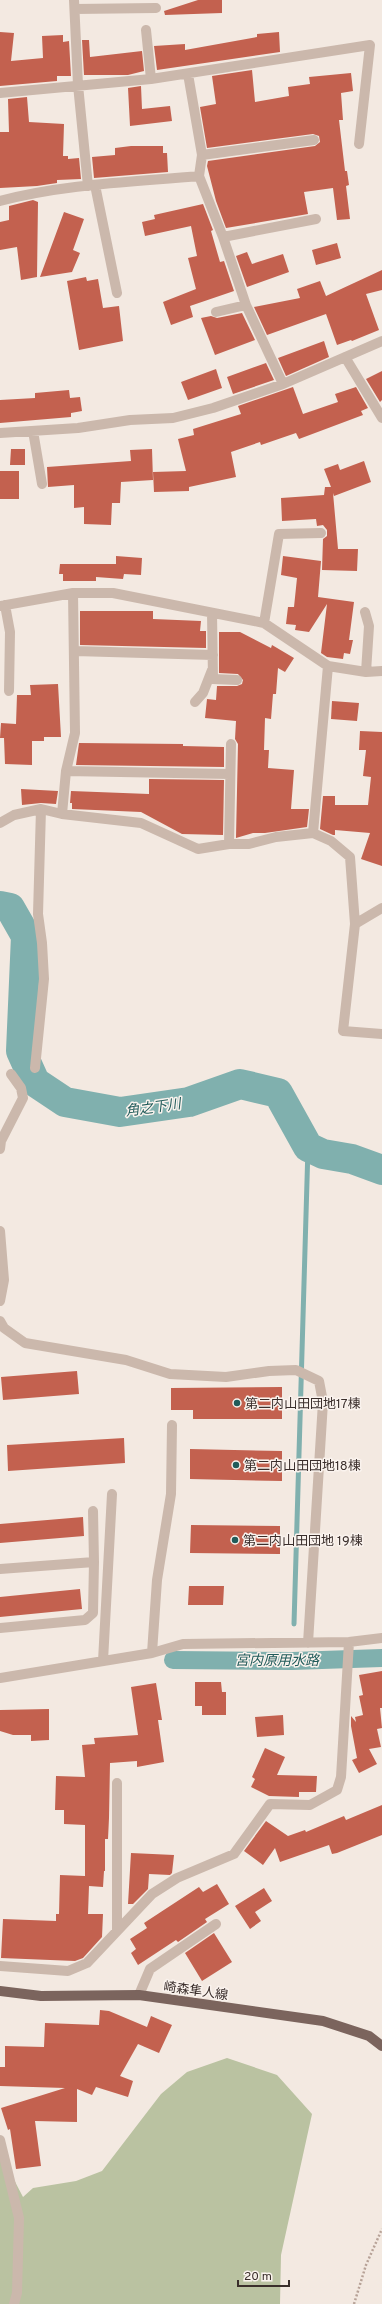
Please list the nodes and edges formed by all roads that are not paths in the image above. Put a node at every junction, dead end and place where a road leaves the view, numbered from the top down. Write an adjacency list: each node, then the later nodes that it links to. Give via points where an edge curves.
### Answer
1 (75, 4): 2 (street); 6 (street)
2 (156, 8)
3 (146, 30): 5 (street)
4 (188, 74): 5 (street); 9 (street, via 370,44); 10 (street)
5 (151, 79): 6 (street)
6 (78, 86): 7 (street); 12 (street)
7 (0, 93)
8 (314, 140): 10 (street)
9 (359, 144)
10 (202, 155): 11 (street)
11 (199, 176): 12 (street); 15 (street)
12 (92, 186): 13 (street, via 22,195); 16 (street)
13 (0, 201)
14 (316, 219): 15 (street)
15 (223, 237): 17 (street)
16 (117, 293)
17 (246, 304): 18 (street); 21 (street)
18 (216, 312)
19 (382, 340): 20 (street)
20 (345, 357): 21 (street); 22 (street)
21 (283, 384): 23 (street, via 214,408 174,418 130,420 78,428)
22 (382, 418)
23 (33, 431): 24 (street); 25 (street)
24 (0, 433)
25 (42, 484)
26 (321, 533): 31 (street, via 279,534)
27 (73, 593): 28 (street); 30 (street, via 113,593); 32 (street)
28 (3, 605): 39 (street, via 10,632)
29 (365, 612): 37 (street, via 369,626)
30 (212, 613): 31 (street); 33 (street)
31 (264, 623): 34 (street)
32 (75, 651): 33 (street); 42 (street, via 75,733)
33 (214, 655): 35 (street)
34 (328, 666): 37 (street); 47 (street)
35 (213, 667): 38 (street, via 213,679); 40 (street, via 203,693)
36 (382, 671): 37 (street)
37 (366, 672)
38 (236, 680)
39 (9, 691)
40 (195, 702)
41 (231, 744): 43 (street)
42 (66, 771): 43 (street); 45 (street)
43 (230, 774): 48 (street)
44 (41, 809): 45 (street); 46 (street, via 14,815); 52 (street, via 38,914 44,979)
45 (62, 814): 48 (street, via 141,822 198,849)
46 (0, 823)
47 (312, 833): 48 (street, via 276,837 249,844); 50 (street, via 331,841 350,856)
48 (229, 844)
49 (382, 908): 50 (street)
50 (355, 924): 51 (street, via 343,1031)
51 (382, 1034)
52 (35, 1068)
53 (11, 1074): 54 (street, via 20,1088 22,1098 1,1141)
54 (0, 1149)
55 (0, 1231): 56 (street, via 4,1280)
56 (0, 1300)
57 (0, 1321): 65 (street, via 4,1328 25,1343 126,1360 170,1374 226,1377 296,1370 319,1381 323,1402)
58 (172, 1425): 67 (street, via 171,1494 157,1580)
59 (112, 1494): 68 (street)
60 (93, 1511): 61 (street)
61 (94, 1562): 62 (street); 63 (street, via 93,1613 85,1620)
62 (0, 1569)
63 (0, 1628)
64 (382, 1638): 66 (street)
65 (308, 1642): 66 (street); 67 (street, via 183,1644)
66 (349, 1646): 72 (street, via 341,1777 337,1790 310,1805 270,1804 234,1854 177,1878 152,1894)
67 (152, 1653): 68 (street)
68 (103, 1661): 69 (street)
69 (0, 1678)
70 (117, 1783): 72 (street)
71 (216, 1924): 75 (street, via 150,1969)
72 (117, 1930): 73 (street, via 87,1963 68,1971)
73 (0, 1966)
74 (0, 1991): 75 (main road, 崎森隼人線, via 41,1996)
75 (139, 1995): 76 (main road, 崎森隼人線, via 323,2021 369,2036)
76 (382, 2046)
77 (0, 2140): 78 (street, via 18,2218 17,2293)
78 (14, 2304)

